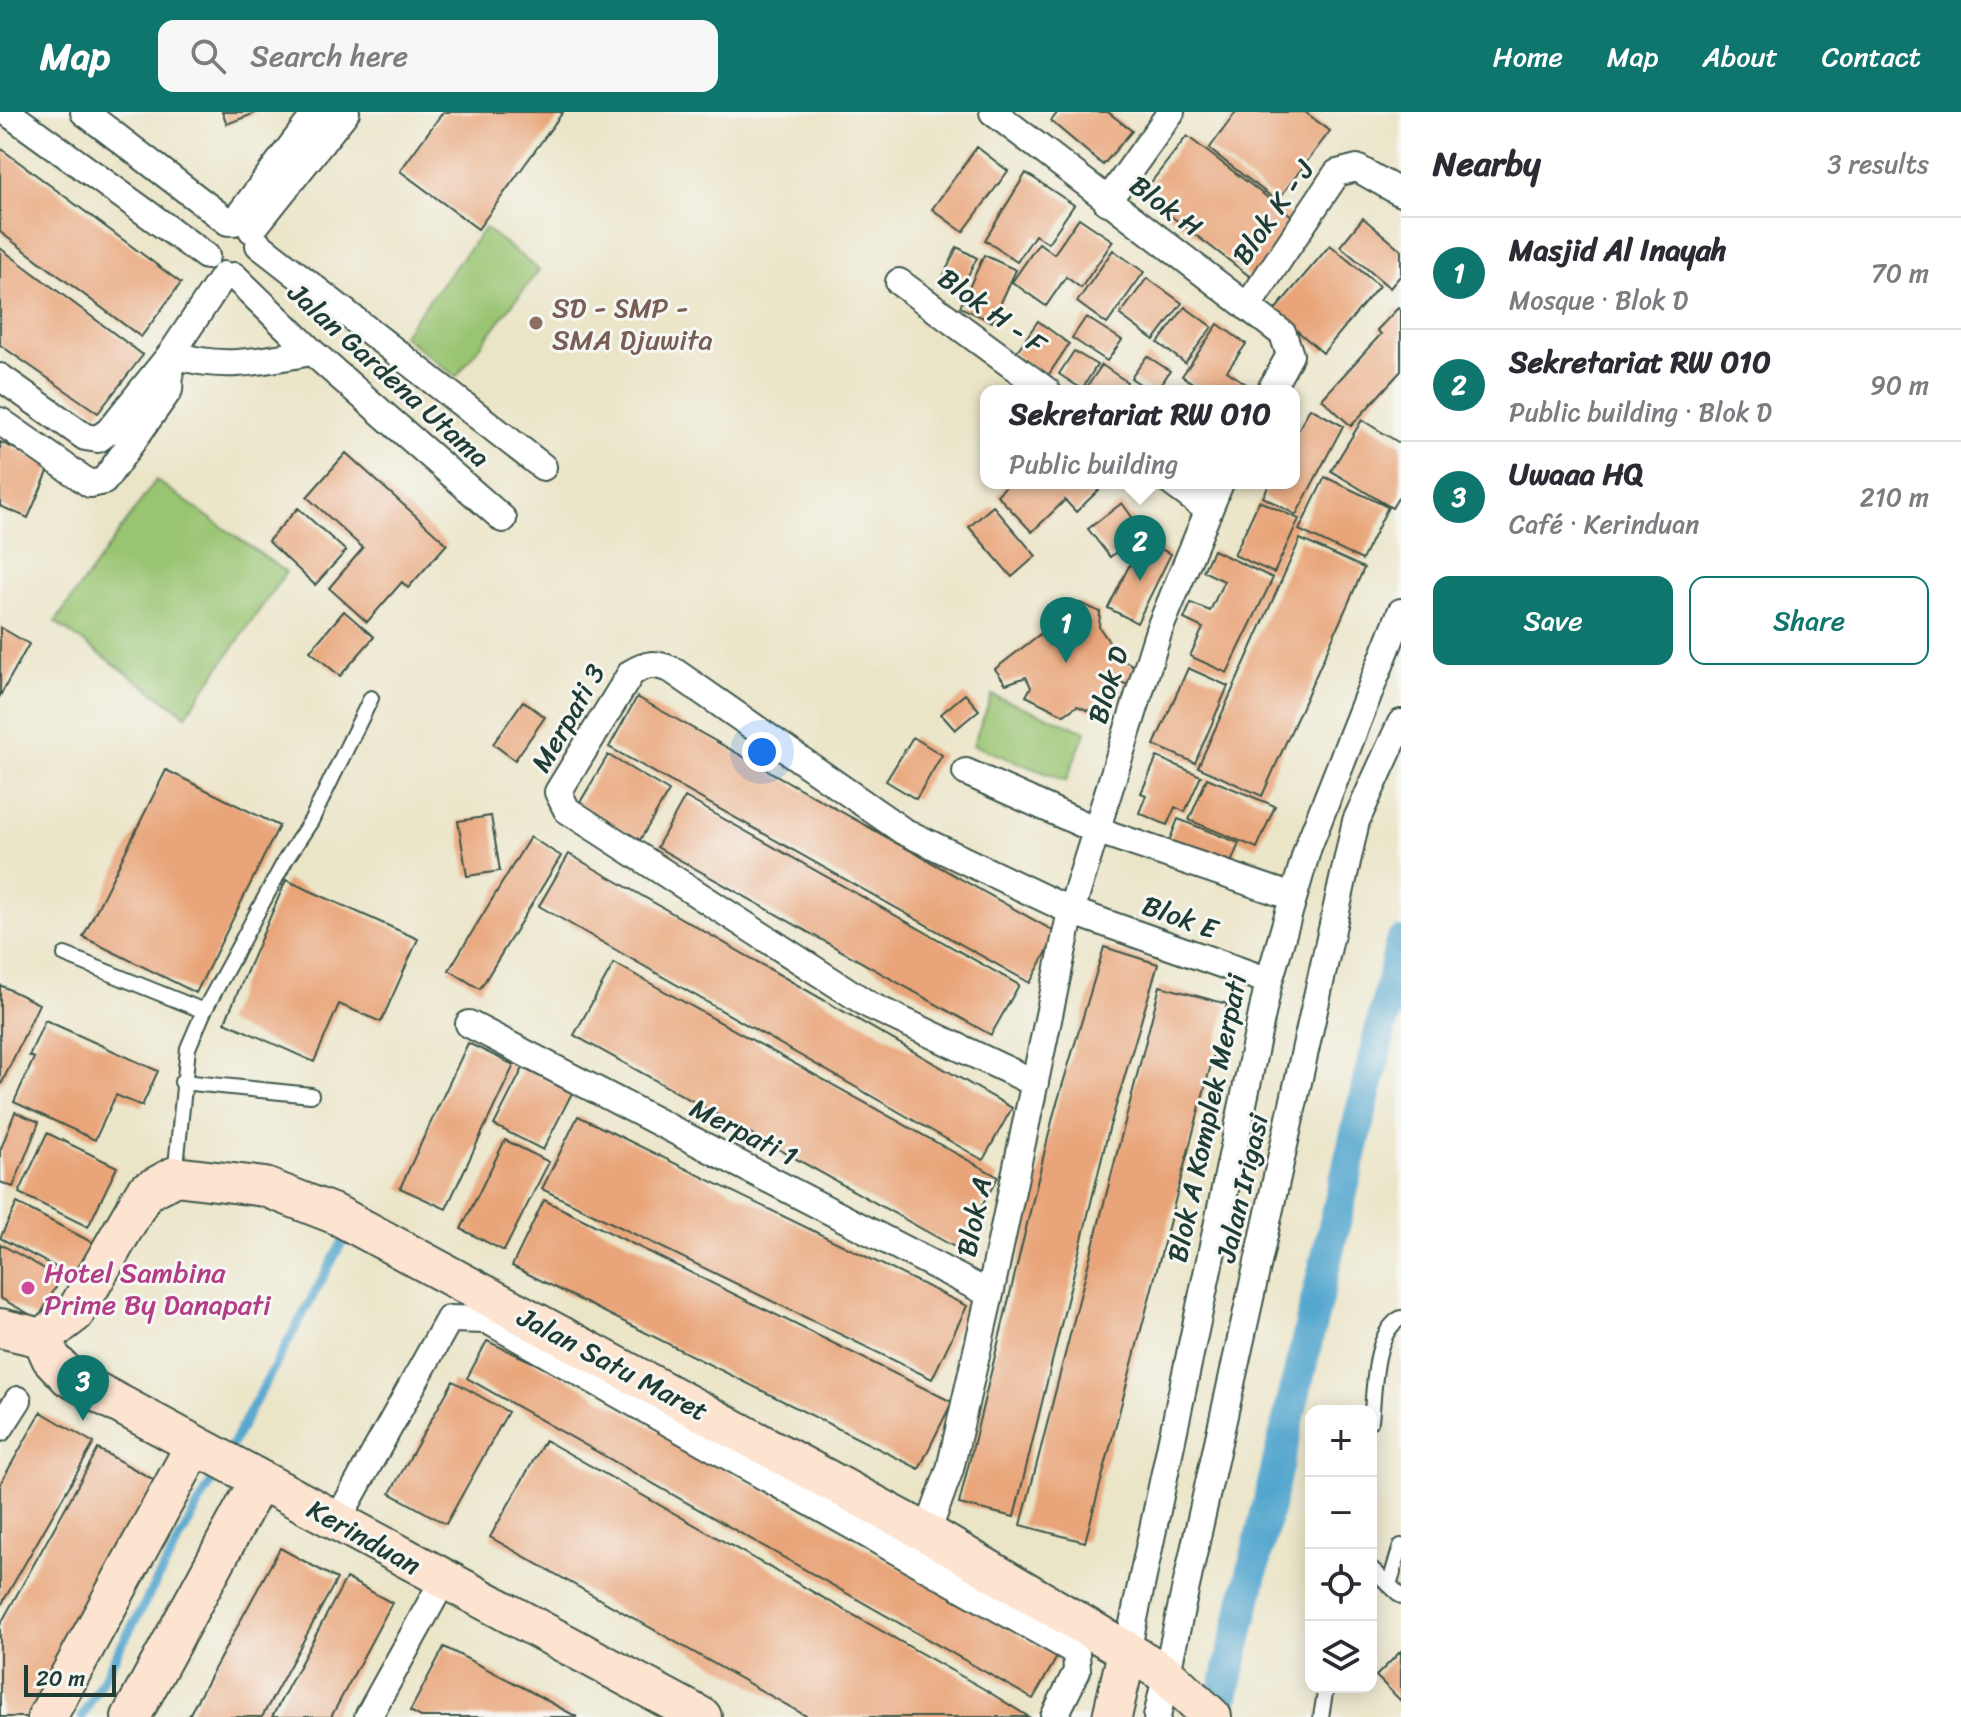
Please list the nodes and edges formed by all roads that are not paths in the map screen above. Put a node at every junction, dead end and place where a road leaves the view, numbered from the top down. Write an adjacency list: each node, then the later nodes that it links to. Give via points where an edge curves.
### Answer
1 (7, 112): 10 (street, Jalan Gardena Utama)
2 (84, 112): 9 (street, Jalan Gardena Utama)
3 (317, 112): 9 (street)
4 (346, 112): 9 (street)
5 (993, 112): 8 (street, Blok H)
6 (1171, 112): 8 (street)
7 (1401, 193): 12 (street, Blok K - J, via 1357,168 1337,173)
8 (1107, 202): 12 (street, Blok H)
9 (244, 230): 10 (street, via 212,231); 10 (street, via 257,262 244,273); 19 (street, Jalan Gardena Utama)
10 (221, 269): 13 (street, Jalan Gardena Utama); 14 (street)
11 (899, 282): 16 (street, Blok H - F)
12 (1247, 307): 17 (street, Blok H, via 1283,334 1290,355)
13 (312, 352): 14 (street, via 237,364); 23 (street, Jalan Gardena Utama)
14 (163, 364): 15 (street, via 98,439 85,437); 18 (street, via 169,390 104,481 90,484)
15 (0, 377)
16 (1039, 385)
17 (1273, 385)
18 (0, 421)
19 (543, 467)
20 (1180, 489): 22 (street)
21 (1217, 489): 22 (street, Blok D)
22 (1207, 509): 28 (street, Blok D, via 1159,630)
23 (503, 519)
24 (1401, 612): 29 (street, Blok A Komplek Merpati, via 1318,819)
25 (371, 698): 33 (lane, via 311,821)
26 (1401, 723): 56 (street, Jalan Irigasi, via 1356,821)
27 (966, 772): 28 (street, Blok E)
28 (1096, 830): 29 (street, Blok E); 30 (street, Blok D)
29 (1293, 897): 32 (street, Blok A Komplek Merpati)
30 (1071, 911): 32 (street, Blok E); 36 (street, Blok A); 36 (street, Merpati 3, via 903,831 657,663 631,673 558,792 579,820 869,1005)
31 (65, 955): 33 (lane)
32 (1269, 981): 55 (street, Blok A Komplek Merpati)
33 (204, 1011): 35 (lane, via 188,1048)
34 (469, 1024): 39 (street, Merpati 1)
35 (182, 1082): 37 (lane); 38 (lane)
36 (1035, 1083): 39 (street, Blok A)
37 (311, 1095)
38 (175, 1176): 42 (street, via 144,1193 75,1313); 49 (street, Jalan Satu Maret, via 265,1187 337,1215)
39 (990, 1294): 49 (street, Blok A, via 950,1469)
40 (1401, 1318): 44 (lane, via 1383,1338)
41 (0, 1328): 42 (street)
42 (42, 1338): 46 (street, Kerinduan, via 69,1377)
43 (18, 1400): 45 (street)
44 (1373, 1405)
45 (0, 1428)
46 (196, 1448): 47 (street, Kerinduan); 58 (street)
47 (255, 1480): 48 (street, Kerinduan); 59 (street)
48 (337, 1521): 52 (street, Kerinduan); 62 (street, via 449,1319 487,1320 1076,1652 1077,1671)
49 (927, 1533): 55 (street, Jalan Satu Maret)
50 (1401, 1546): 53 (lane)
51 (1377, 1574): 53 (lane)
52 (443, 1581): 60 (street); 61 (street, Kerinduan)
53 (1389, 1585): 54 (lane)
54 (1401, 1596)
55 (1127, 1652): 56 (street, Jalan Satu Maret); 63 (street)
56 (1175, 1682): 64 (street, Jalan Irigasi); 65 (street, Jalan Satu Maret)
57 (1325, 1693): 66 (lane)
58 (47, 1717)
59 (131, 1717)
60 (368, 1717)
61 (702, 1717)
62 (1054, 1717)
63 (1112, 1717)
64 (1157, 1717)
65 (1212, 1717)
66 (1321, 1717)

